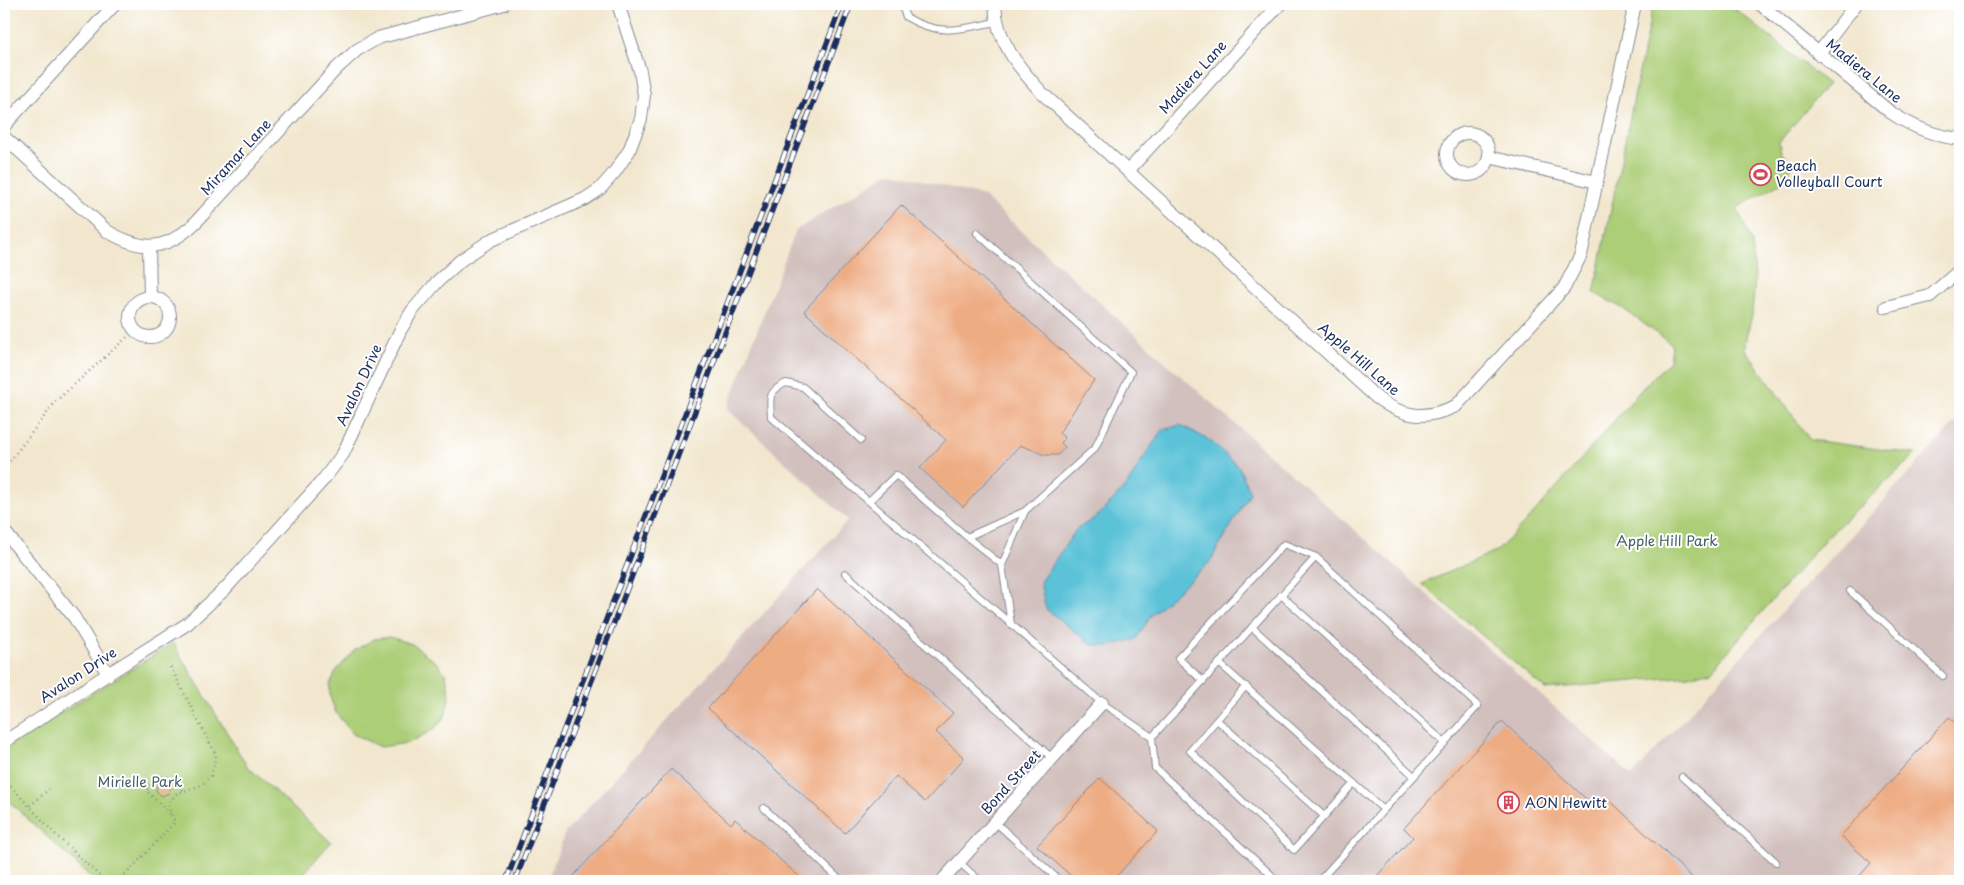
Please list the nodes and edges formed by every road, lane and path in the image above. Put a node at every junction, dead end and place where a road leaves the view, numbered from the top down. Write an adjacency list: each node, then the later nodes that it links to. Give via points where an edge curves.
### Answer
1 (115, 4): 12 (street)
2 (504, 4): 19 (street, Miramar Lane, via 390,34 357,50 184,234 163,245)
3 (618, 4): 39 (street, Avalon Drive, via 640,71 644,95 641,118 629,151 614,173 600,189 585,199 491,240 461,260 438,281 412,311 400,331 343,454 324,480 204,610)
4 (902, 4): 10 (lane, via 906,17 922,27 952,30)
5 (995, 4): 10 (street, Apple Hill Lane)
6 (1280, 4): 16 (street, Madiera Lane)
7 (1635, 4): 17 (street, Apple Hill Lane)
8 (1760, 4): 11 (street, Madiera Lane)
9 (1856, 4): 11 (street)
10 (996, 22): 16 (street, Apple Hill Lane, via 1018,67)
11 (1818, 54): 14 (street, Madiera Lane, via 1910,126)
12 (4, 126)
13 (4, 137): 19 (street, Miramar Lane, via 107,231 126,242)
14 (1960, 139)
15 (1489, 157): 17 (street)
16 (1128, 171): 17 (street, Apple Hill Lane, via 1377,398 1389,407 1422,416 1456,406 1564,288 1581,255)
17 (1597, 182)
18 (977, 233): 27 (lane, via 1131,372 1095,448)
19 (149, 246): 21 (street)
20 (1960, 270): 22 (street, via 1930,296)
21 (150, 297): 23 (street, via 138,301 130,312 131,325); 23 (street, via 163,301 167,306 171,320 169,326 153,338)
22 (1886, 307)
23 (135, 330): 25 (path, via 56,401)
24 (861, 440): 26 (lane, via 803,387 786,382 775,388 770,399 771,417)
25 (4, 469)
26 (869, 501): 29 (lane, via 896,474); 35 (lane)
27 (1025, 511): 29 (lane); 31 (lane)
28 (4, 531): 39 (street, via 66,606)
29 (967, 537): 31 (lane)
30 (1316, 557): 34 (lane); 41 (lane, via 1284,544 1178,658); 47 (lane, via 1478,706)
31 (1002, 565): 35 (lane)
32 (845, 574): 48 (lane)
33 (1850, 591): 40 (lane)
34 (1281, 595): 36 (lane); 47 (lane)
35 (1011, 624): 43 (lane)
36 (1252, 627): 37 (lane); 49 (lane)
37 (1219, 663): 41 (lane); 42 (lane)
38 (170, 666): 54 (path, via 216,755 211,776 202,785)
39 (108, 674): 46 (street, Avalon Drive)
40 (1943, 676)
41 (1203, 681): 45 (lane)
42 (1246, 686): 44 (lane); 52 (lane)
43 (1102, 703): 45 (lane); 48 (street, Bond Street)
44 (1217, 720): 59 (lane); 59 (lane, via 1190,751 1294,850)
45 (1152, 737): 71 (lane, via 1155,768)
46 (4, 742)
47 (1445, 743): 49 (lane)
48 (1052, 758): 60 (street, Bond Street)
49 (1414, 776): 57 (lane)
50 (1682, 777): 64 (lane)
51 (4, 779): 55 (path)
52 (1354, 783): 57 (lane); 59 (lane)
53 (49, 789): 55 (path)
54 (183, 790): 58 (path, via 168,804); 58 (path, via 166,776 157,778 146,790)
55 (30, 806): 62 (path)
56 (764, 808): 67 (lane)
57 (1384, 810): 72 (lane)
58 (170, 814): 66 (path, via 175,822)
59 (1324, 816)
60 (995, 822): 63 (street, Bond Street); 70 (lane)
61 (85, 855): 62 (path)
62 (81, 859): 65 (path)
63 (959, 862): 68 (street, Bond Street); 69 (lane)
64 (1776, 862)
65 (105, 881)
66 (117, 881)
67 (842, 881)
68 (942, 881)
69 (980, 881)
70 (1060, 881)
71 (1278, 881)
72 (1319, 881)

